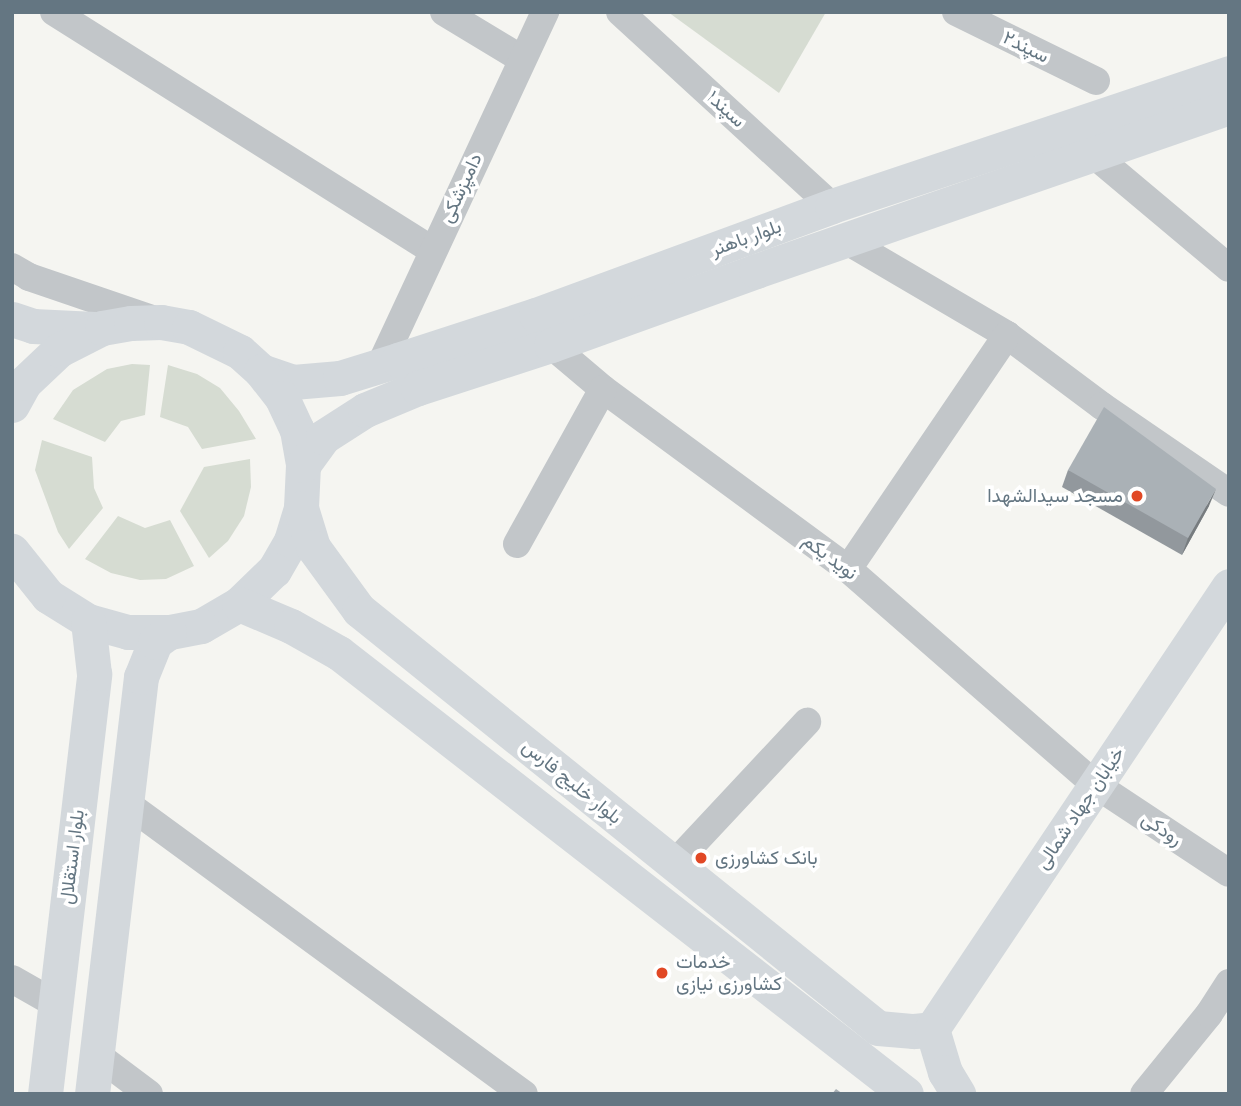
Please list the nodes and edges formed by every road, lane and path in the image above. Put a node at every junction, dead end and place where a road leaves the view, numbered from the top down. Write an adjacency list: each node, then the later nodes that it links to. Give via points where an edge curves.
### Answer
1 (54, 12): 13 (street)
2 (444, 12): 6 (street)
3 (545, 12): 6 (street, دامپزشکی)
4 (620, 12): 11 (street, سپند۱)
5 (957, 12): 8 (street, سپند۲)
6 (522, 59): 13 (street, دامپزشکی)
7 (1229, 73): 11 (main road, بلوار باهنر)
8 (1096, 82)
9 (1229, 107): 10 (main road, بلوار باهنر)
10 (1093, 154): 12 (main road, بلوار باهنر); 15 (street)
11 (832, 206): 12 (main road); 21 (main road, بلوار باهنر)
12 (846, 241): 19 (street); 20 (main road, بلوار باهنر)
13 (432, 250): 21 (street, دامپزشکی)
14 (12, 267): 17 (street)
15 (1229, 268)
16 (12, 319): 18 (main road, via 33,326)
17 (161, 322): 18 (main road); 22 (main road, via 215,337)
18 (102, 328): 24 (main road, via 59,350 24,383)
19 (1007, 335): 26 (street); 30 (street)
20 (551, 345): 21 (main road, بلوار باهنر); 23 (street, نوید یکم)
21 (401, 370): 22 (main road, بلوار باهنر, via 293,382); 25 (main road, بلوار باهنر, via 365,410 324,437)
22 (261, 371): 25 (main road, via 292,420)
23 (603, 389): 28 (street); 30 (street, نوید یکم)
24 (12, 405)
25 (303, 465): 27 (main road)
26 (1229, 493)
27 (301, 508): 32 (main road, via 291,541 274,570); 38 (main road, بلوار خلیج فارس, via 313,547 359,610)
28 (517, 544)
29 (14, 555): 33 (main road, via 48,596)
30 (848, 569): 36 (street, نوید یکم)
31 (1229, 586): 36 (main road, خیابان جهاد شمالی)
32 (239, 604): 34 (main road, via 201,626); 45 (main road, بلوار خلیج فارس, via 339,653)
33 (88, 621): 34 (main road, via 128,632); 42 (main road, بلوار استقلال, via 94,674)
34 (169, 632): 37 (main road, via 155,642 141,677)
35 (807, 722): 38 (street)
36 (1096, 785): 39 (street, رودکی); 43 (main road, خیابان جهاد شمالی)
37 (126, 803): 44 (main road); 49 (street)
38 (674, 864): 43 (main road, بلوار خلیج فارس, via 878,1028)
39 (1229, 873)
40 (12, 979): 42 (street)
41 (1229, 983): 51 (street)
42 (54, 1003): 46 (main road, بلوار استقلال)
43 (932, 1029): 50 (main road, via 945,1072)
44 (97, 1055): 47 (main road); 48 (street)
45 (901, 1092)
46 (46, 1094)
47 (92, 1094)
48 (149, 1094)
49 (524, 1094)
50 (958, 1094)
51 (1144, 1094)

